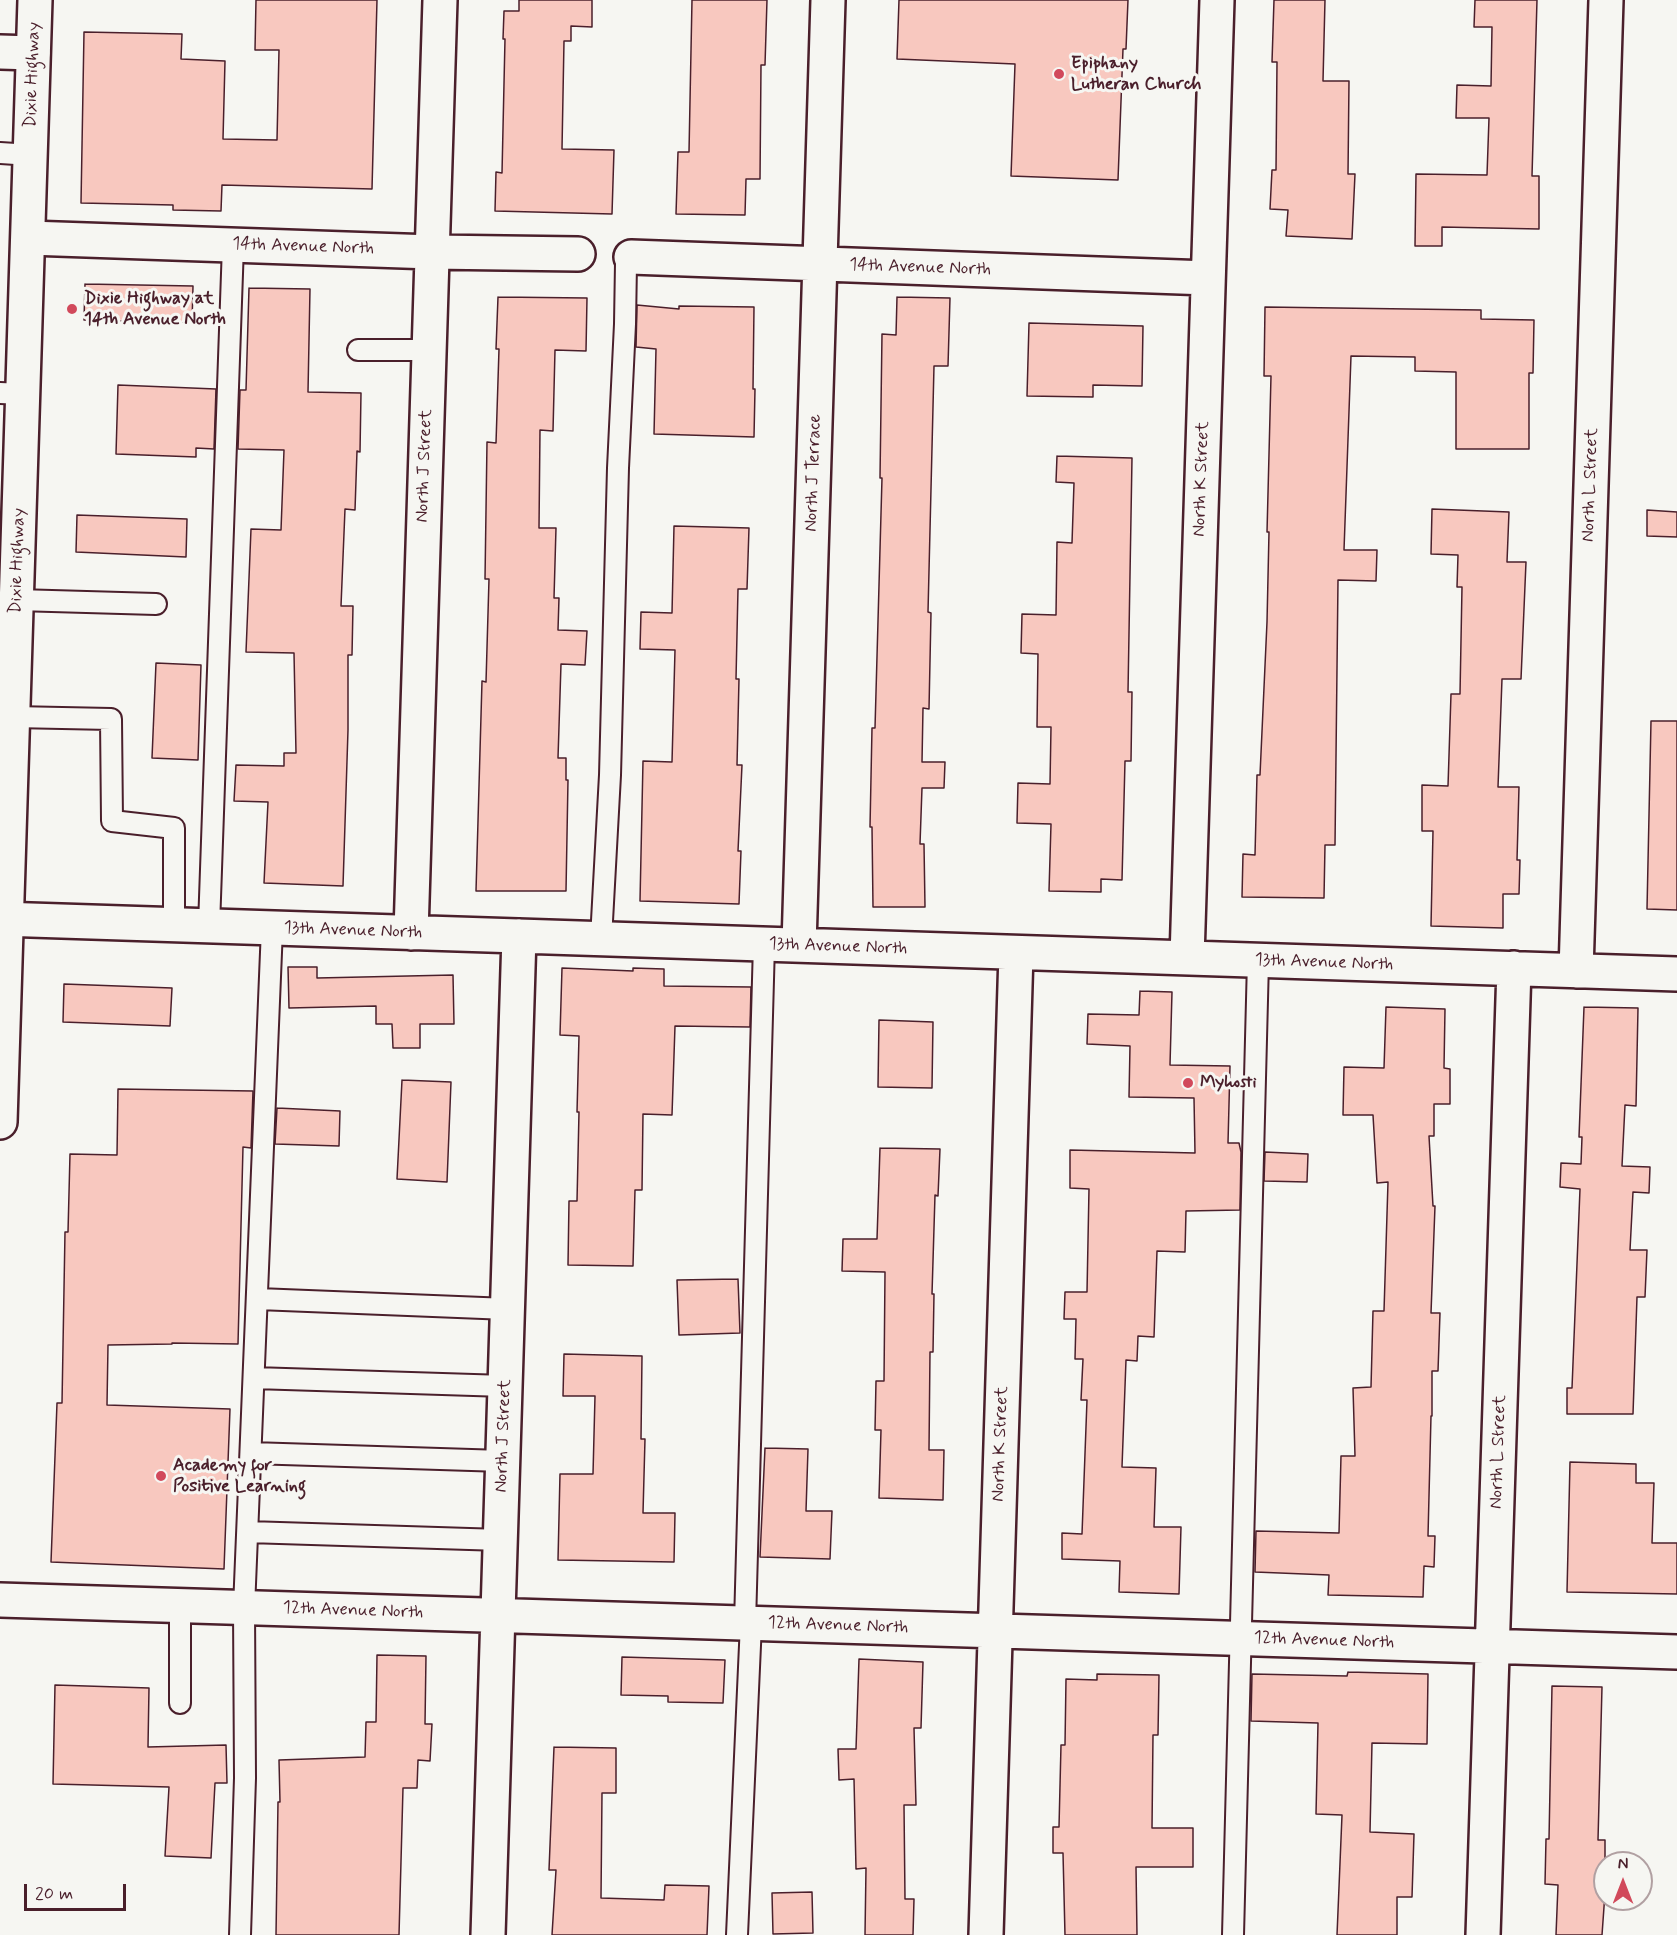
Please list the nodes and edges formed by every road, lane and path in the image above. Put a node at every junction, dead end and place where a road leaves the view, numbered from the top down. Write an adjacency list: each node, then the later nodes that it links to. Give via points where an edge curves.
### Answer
1 (35, 0): 7 (street, Dixie Highway)
2 (440, 0): 11 (street, North J Street)
3 (828, 0): 14 (street, North J Terrace)
4 (1217, 0): 15 (street, North K Street)
5 (1606, 0): 36 (street, North L Street)
6 (0, 52): 7 (street)
7 (33, 53): 8 (street, Dixie Highway)
8 (15, 154): 9 (street, Dixie Highway)
9 (29, 238): 10 (street, 14th Avenue North); 18 (street, Dixie Highway)
10 (233, 245): 11 (street, 14th Avenue North); 25 (lane)
11 (432, 252): 12 (street, 14th Avenue North); 17 (street, North J Street)
12 (578, 254)
13 (631, 257): 14 (street, 14th Avenue North); 29 (lane, via 627,263)
14 (820, 265): 15 (street, 14th Avenue North); 31 (street, North J Terrace)
15 (1208, 278): 33 (street, North K Street)
16 (358, 350): 17 (lane)
17 (429, 350): 27 (street, North J Street)
18 (12, 394): 19 (street, Dixie Highway)
19 (10, 477): 20 (street, Dixie Highway)
20 (11, 579): 21 (lane); 22 (street, Dixie Highway)
21 (156, 604)
22 (13, 717): 23 (street, Dixie Highway); 24 (lane, via 111,719 112,821 174,828)
23 (3, 919): 24 (street, 13th Avenue North); 38 (street, Dixie Highway)
24 (174, 925): 25 (street, 13th Avenue North)
25 (209, 926): 26 (street, 13th Avenue North)
26 (272, 928): 27 (street, 13th Avenue North); 39 (lane)
27 (411, 933): 28 (street, 13th Avenue North)
28 (519, 936): 29 (street, 13th Avenue North); 40 (street, North J Street)
29 (601, 939): 30 (street, 13th Avenue North)
30 (764, 944): 31 (street, 13th Avenue North); 51 (lane)
31 (799, 945): 32 (street, 13th Avenue North)
32 (1016, 953): 33 (street, 13th Avenue North); 52 (street, North K Street)
33 (1187, 958): 34 (street, 13th Avenue North)
34 (1258, 961): 35 (street, 13th Avenue North); 53 (lane)
35 (1514, 969): 36 (street, 13th Avenue North); 54 (street, North L Street)
36 (1576, 971): 37 (street, 13th Avenue North)
37 (1677, 974)
38 (0, 1122)
39 (258, 1299): 40 (lane); 41 (lane)
40 (508, 1309): 42 (street, North J Street)
41 (254, 1378): 42 (lane); 43 (lane)
42 (505, 1386): 44 (street, North J Street)
43 (251, 1453): 44 (lane); 45 (lane)
44 (503, 1461): 46 (street, North J Street)
45 (248, 1532): 46 (lane); 49 (lane)
46 (501, 1540): 50 (street, North J Street)
47 (0, 1600): 48 (street, 12th Avenue North)
48 (180, 1605): 49 (street, 12th Avenue North); 56 (lane)
49 (244, 1608): 50 (street, 12th Avenue North); 57 (lane, via 245,1778)
50 (498, 1616): 51 (street, 12th Avenue North); 58 (street, North J Street)
51 (748, 1623): 52 (street, 12th Avenue North); 59 (lane)
52 (995, 1631): 53 (street, 12th Avenue North); 60 (street, North K Street)
53 (1241, 1638): 54 (street, 12th Avenue North); 61 (lane)
54 (1492, 1646): 55 (street, 12th Avenue North); 62 (street, North L Street)
55 (1677, 1652)
56 (180, 1703)
57 (240, 1935)
58 (488, 1935)
59 (737, 1935)
60 (986, 1935)
61 (1233, 1935)
62 (1483, 1935)

